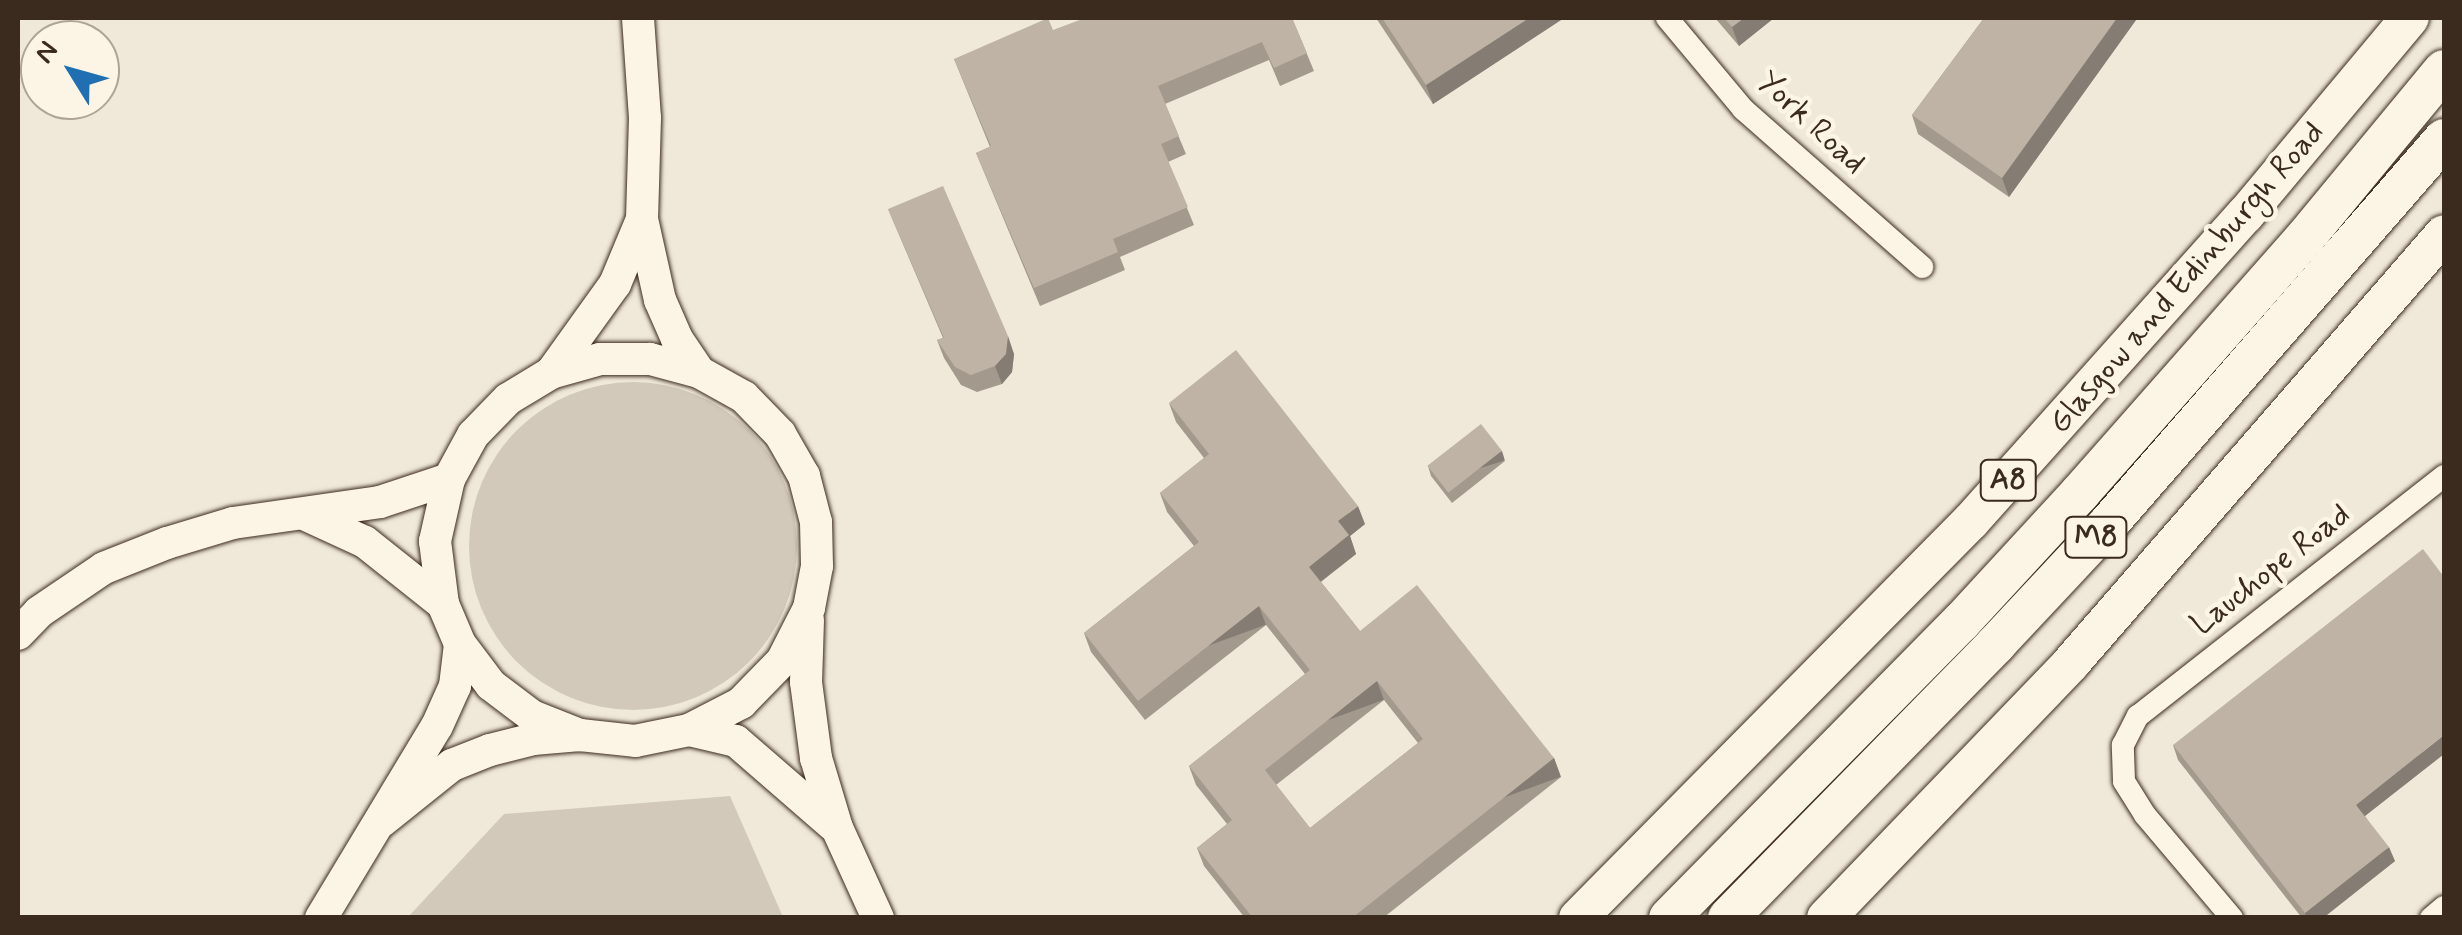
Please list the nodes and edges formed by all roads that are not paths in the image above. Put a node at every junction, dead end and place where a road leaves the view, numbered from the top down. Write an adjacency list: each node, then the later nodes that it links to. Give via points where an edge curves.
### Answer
1 (638, 18): 6 (main road, via 645,118)
2 (1667, 18): 8 (street, York Road, via 1743,109)
3 (2410, 18): 25 (highway, Glasgow and Edinburgh Road / A8, via 2245,216 1970,520)
4 (2444, 70): 26 (highway, M8, via 2080,494)
5 (2444, 139): 27 (highway, M8, via 2110,522)
6 (642, 219): 9 (main road, via 660,300); 10 (main road, via 616,284)
7 (2444, 234): 28 (highway, via 2097,634)
8 (1922, 267)
9 (699, 372): 10 (main road, via 650,359 600,359); 15 (main road, via 756,410 780,434 804,476 818,566)
10 (551, 373): 12 (main road, via 508,399 473,435)
11 (2444, 476): 29 (street, Lauchope Road, via 2138,716 2123,745 2124,780 2145,815)
12 (448, 479): 13 (main road, via 380,502); 14 (main road, via 435,541)
13 (304, 514): 14 (main road, via 365,542); 16 (main road, via 233,523 104,568)
14 (443, 604): 17 (main road)
15 (809, 608): 18 (main road, via 782,660 740,702); 21 (main road, via 806,682 816,758)
16 (18, 634)
17 (460, 644): 19 (main road, via 505,696 532,716); 20 (main road, via 455,686)
18 (689, 730): 19 (main road, via 635,740); 21 (main road, via 736,742)
19 (580, 735): 20 (main road, via 533,740 452,766)
20 (382, 821): 23 (main road)
21 (836, 828): 24 (main road)
22 (2444, 907): 30 (street)
23 (321, 918)
24 (878, 918)
25 (1578, 918)
26 (1669, 918)
27 (1728, 918)
28 (1826, 918)
29 (2232, 918)
30 (2431, 918)

